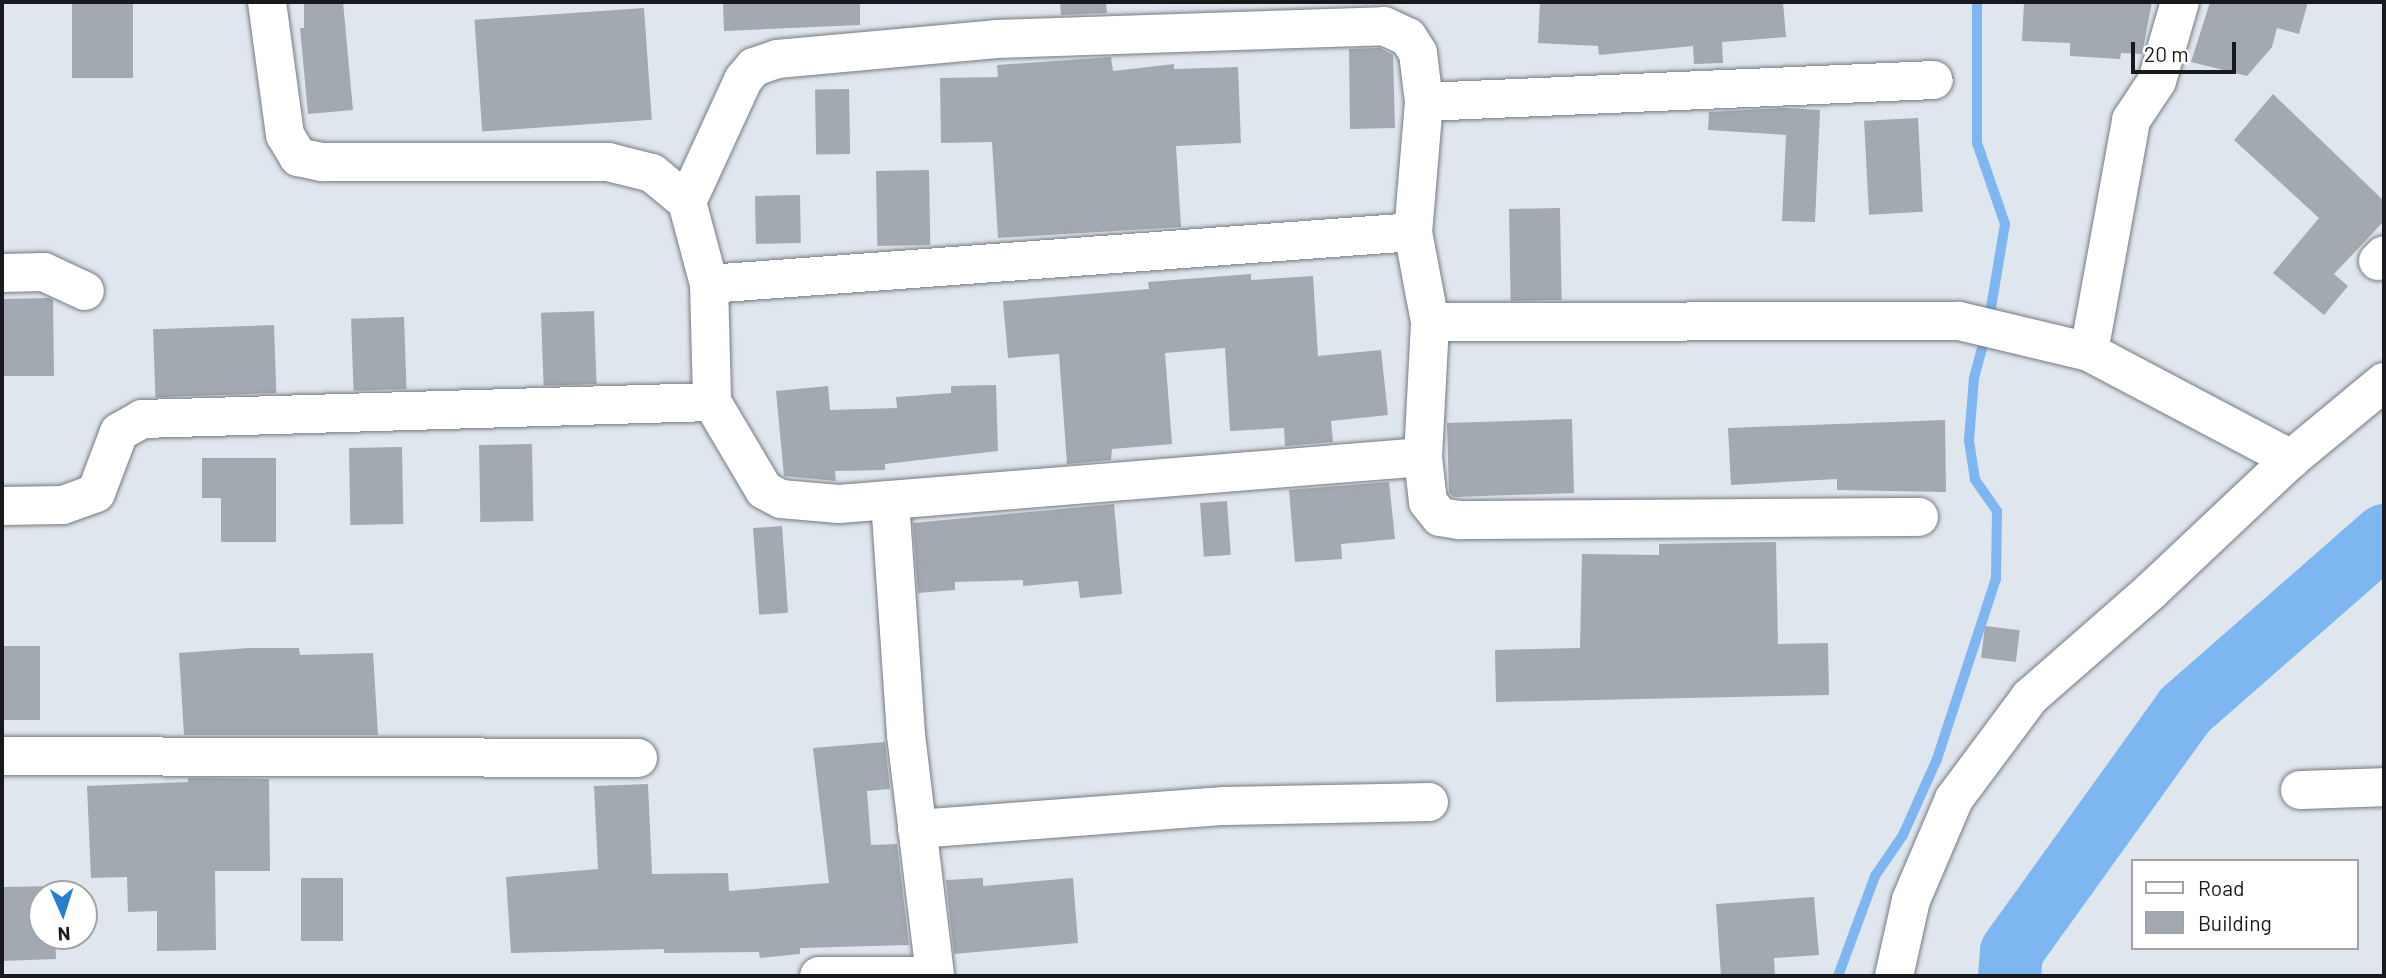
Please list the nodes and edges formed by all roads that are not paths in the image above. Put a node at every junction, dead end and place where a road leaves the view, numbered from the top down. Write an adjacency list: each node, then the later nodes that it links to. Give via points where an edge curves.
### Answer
1 (267, 2): 5 (street, via 285,135 298,157 322,162 608,162 652,173)
2 (2180, 2): 11 (street, via 2157,81 2131,120)
3 (1934, 80): 4 (street)
4 (1424, 102): 5 (street, via 1418,53 1408,37 1384,26 996,39 777,60 754,67 743,80); 6 (street)
5 (687, 202): 8 (street)
6 (1413, 232): 8 (street); 10 (street)
7 (2, 273): 9 (street, via 44,272)
8 (709, 284): 13 (street)
9 (85, 291)
10 (1430, 322): 11 (street, via 1959,321); 14 (street)
11 (2089, 352): 15 (street)
12 (2384, 382): 15 (street)
13 (712, 402): 16 (street, via 764,490 772,495 808,505); 17 (street, via 142,419 119,432 96,494 63,505)
14 (1423, 457): 16 (street); 18 (street, via 1428,502 1440,517 1460,520)
15 (2291, 459): 27 (street, via 2030,697 1954,799 1911,900)
16 (890, 500): 24 (street)
17 (2, 506)
18 (1919, 517)
19 (2, 756): 20 (street)
20 (638, 758)
21 (2384, 787): 22 (street)
22 (2300, 790)
23 (1429, 802): 24 (street, via 1224,806)
24 (917, 829): 26 (street)
25 (820, 976): 26 (street)
26 (935, 976)
27 (1894, 976)

